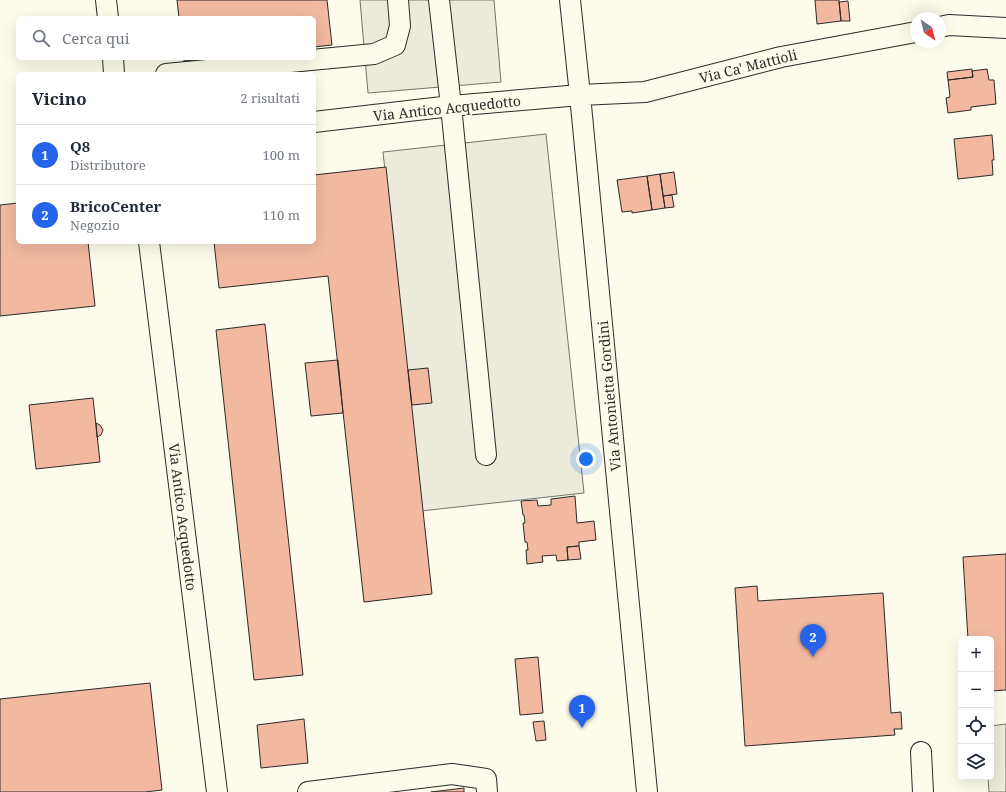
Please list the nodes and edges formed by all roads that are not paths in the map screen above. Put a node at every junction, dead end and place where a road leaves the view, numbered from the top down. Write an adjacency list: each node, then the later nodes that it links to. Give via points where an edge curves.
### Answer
1 (106, 0): 5 (street)
2 (398, 0): 11 (street, via 400,26 395,45 374,54)
3 (438, 0): 15 (street)
4 (570, 0): 14 (street, Via Antonietta Gordini)
5 (108, 16)
6 (946, 26): 7 (street)
7 (1006, 28)
8 (910, 33): 14 (street, Via Ca' Mattioli, via 781,57 645,92)
9 (112, 60): 12 (street)
10 (312, 60): 13 (street)
11 (316, 60)
12 (114, 72)
13 (187, 72)
14 (580, 95): 15 (street, Via Antico Acquedotto); 23 (street, Via Antonietta Gordini)
15 (451, 106): 16 (street, Via Antico Acquedotto); 18 (street)
16 (316, 122)
17 (150, 244): 20 (street, Via Antico Acquedotto)
18 (486, 455)
19 (921, 752): 24 (street)
20 (217, 792)
21 (308, 792): 22 (street, via 452,774 486,780)
22 (487, 792)
23 (647, 792)
24 (923, 792)

